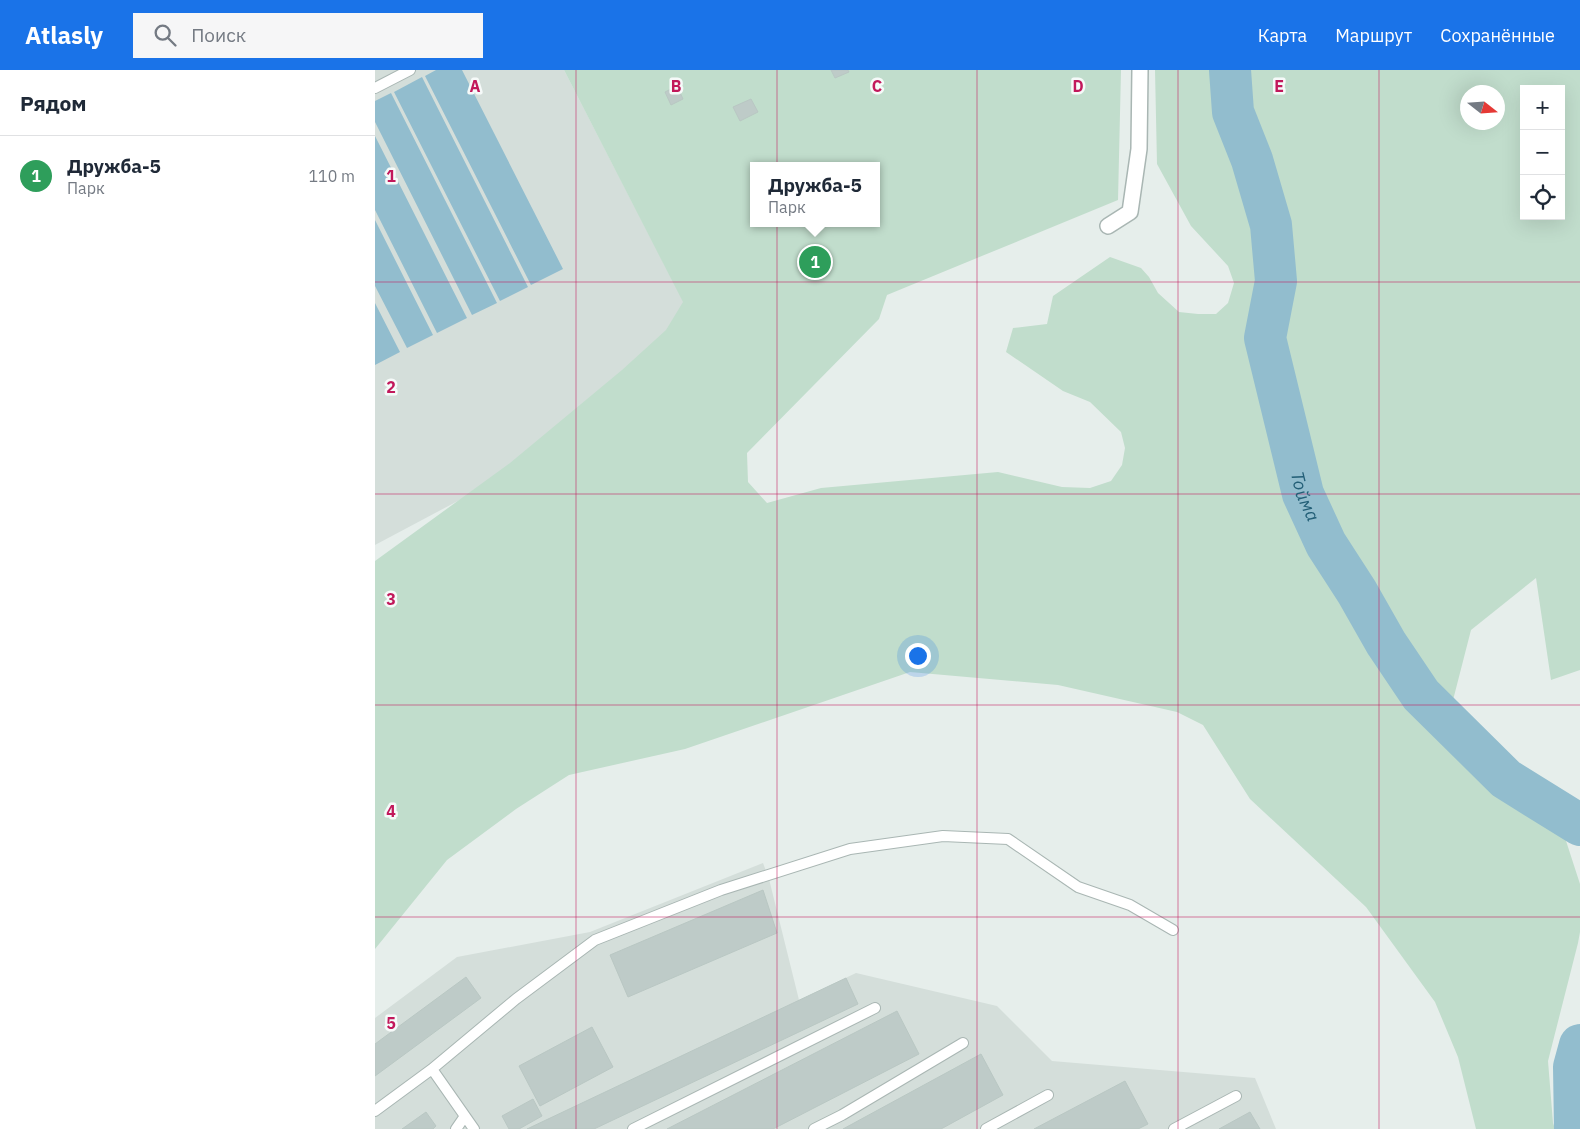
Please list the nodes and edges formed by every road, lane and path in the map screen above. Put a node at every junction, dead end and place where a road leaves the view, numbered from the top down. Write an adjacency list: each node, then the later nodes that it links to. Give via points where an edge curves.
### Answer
1 (410, 70): 3 (lane)
2 (1140, 70): 4 (street, via 1139,149 1129,212)
3 (375, 88)
4 (1108, 226)
5 (1173, 930): 8 (lane, via 1130,905 1078,887 1008,839 943,836 850,849 721,890 595,940)
6 (875, 1008): 15 (lane)
7 (963, 1042): 16 (lane)
8 (432, 1069): 11 (lane); 12 (lane)
9 (1048, 1095): 17 (lane)
10 (1236, 1096): 18 (lane)
11 (375, 1111)
12 (465, 1116): 13 (lane); 14 (lane)
13 (456, 1129)
14 (474, 1129)
15 (633, 1129)
16 (814, 1129)
17 (986, 1129)
18 (1174, 1129)

